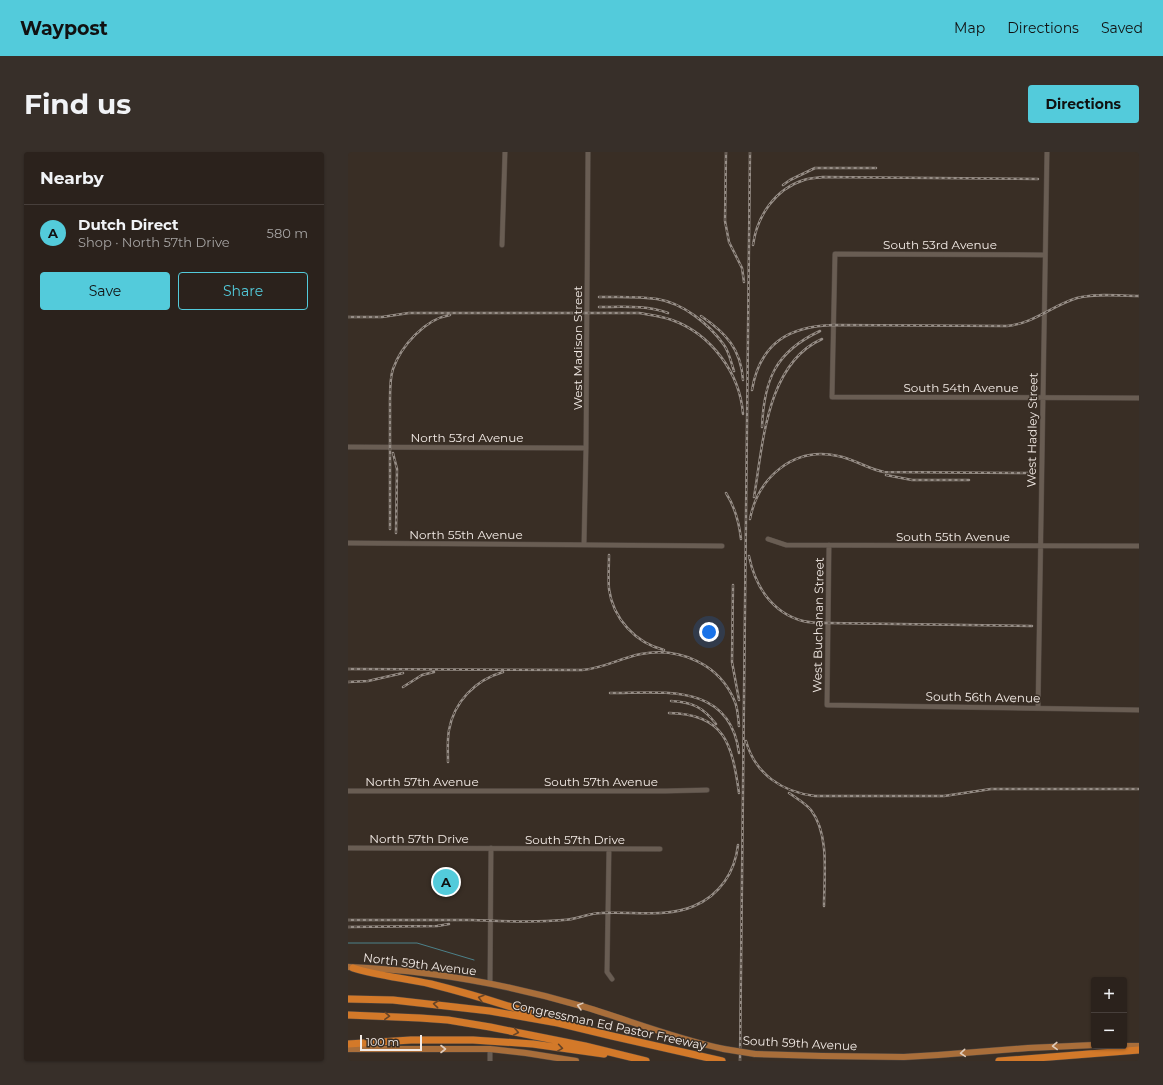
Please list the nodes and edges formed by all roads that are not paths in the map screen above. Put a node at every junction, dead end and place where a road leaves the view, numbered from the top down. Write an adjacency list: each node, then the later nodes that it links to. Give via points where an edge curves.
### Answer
1 (505, 152): 4 (street)
2 (588, 152): 10 (street, West Madison Street)
3 (1046, 152): 5 (street, West Hadley Street)
4 (502, 245)
5 (1045, 255): 6 (street, South 53rd Avenue, via 835,254); 7 (street, West Hadley Street)
6 (832, 397): 7 (street, South 54th Avenue)
7 (1042, 397): 8 (street, South 54th Avenue); 16 (street, West Hadley Street)
8 (1139, 398)
9 (348, 447): 10 (street, North 53rd Avenue)
10 (586, 448): 13 (street, West Madison Street)
11 (768, 539): 14 (street, South 55th Avenue, via 786,545)
12 (348, 543): 13 (street, North 55th Avenue)
13 (584, 544): 15 (street)
14 (829, 545): 16 (street, South 55th Avenue); 18 (street, West Buchanan Street)
15 (722, 546)
16 (1041, 546): 17 (street, South 55th Avenue); 19 (street, West Hadley Street)
17 (1139, 546)
18 (827, 705): 19 (street, South 56th Avenue)
19 (1038, 708): 20 (street, South 56th Avenue)
20 (1139, 710)
21 (348, 790): 23 (street, North 57th Avenue)
22 (707, 790): 23 (street, South 57th Avenue)
23 (496, 791)
24 (348, 848): 25 (street, North 57th Drive)
25 (491, 848): 26 (street, South 57th Drive); 30 (street)
26 (609, 849): 27 (street, South 57th Drive); 29 (street, via 607,972)
27 (660, 849)
28 (351, 967): 30 (main road, North 59th Avenue, via 420,972); 33 (highway, one-way to 28, via 448,989)
29 (612, 980)
30 (490, 984): 35 (main road, South 59th Avenue, one-way to 30, bridge, via 888,1057 755,1054 673,1036 584,1007)
31 (348, 999): 33 (highway, Congressman Ed Pastor Freeway, one-way to 31, via 449,1005)
32 (348, 1015): 41 (highway, Congressman Ed Pastor Freeway, one-way to 41, via 448,1020 530,1034)
33 (558, 1022): 45 (highway, Congressman Ed Pastor Freeway)
34 (348, 1044): 41 (highway, one-way to 41, via 473,1040 533,1044 594,1054)
35 (1091, 1045)
36 (1127, 1046): 37 (main road)
37 (1139, 1046)
38 (348, 1049): 39 (main road, one-way to 39)
39 (490, 1049): 42 (street); 43 (main road)
40 (1139, 1050): 46 (highway)
41 (618, 1055): 44 (highway, Congressman Ed Pastor Freeway)
42 (490, 1061)
43 (576, 1061)
44 (646, 1061)
45 (722, 1061)
46 (999, 1061)

